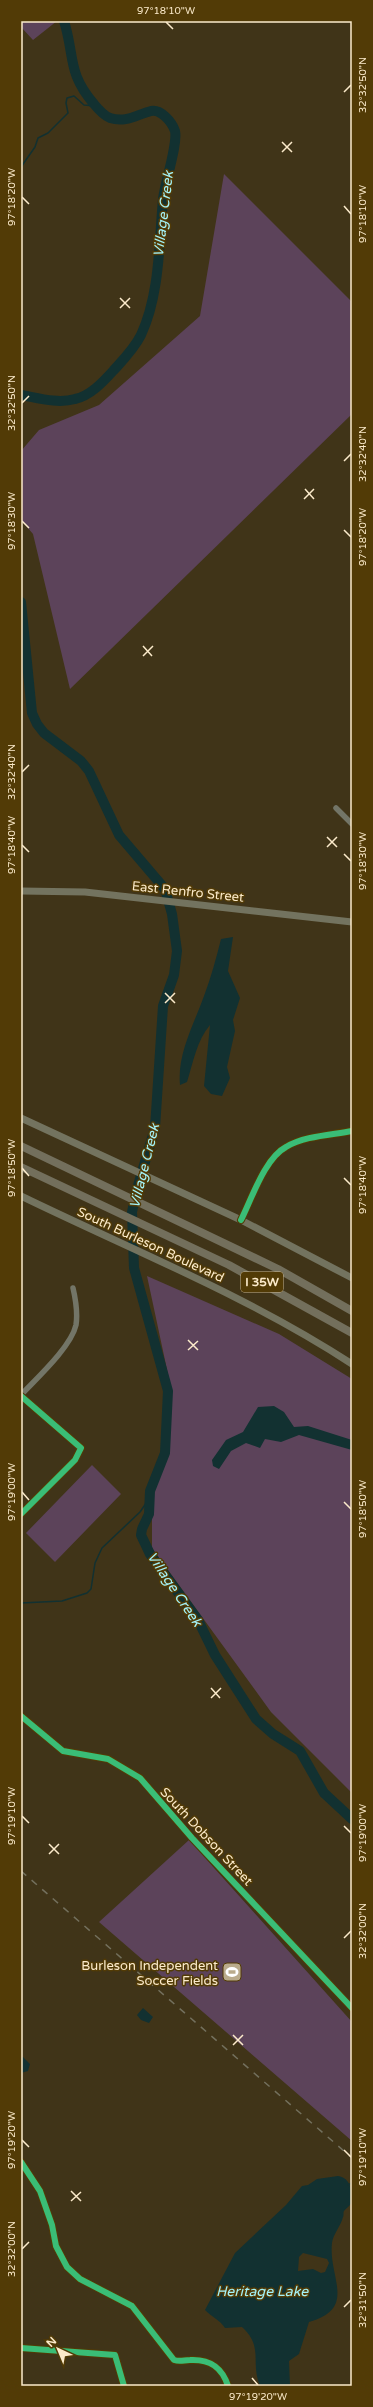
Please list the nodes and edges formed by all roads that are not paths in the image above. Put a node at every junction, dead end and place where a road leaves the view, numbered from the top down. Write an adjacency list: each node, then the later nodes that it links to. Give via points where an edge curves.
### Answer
1 (336, 808): 2 (street)
2 (352, 824)
3 (21, 891): 4 (main road, East Renfro Street, via 78,891)
4 (352, 922)
5 (21, 1118): 10 (main road)
6 (352, 1131): 10 (street, via 295,1143 280,1150 266,1168)
7 (21, 1146): 13 (highway, I 35W, via 278,1269)
8 (21, 1167): 14 (highway, I 35W, via 268,1285)
9 (21, 1196): 15 (main road, South Burleson Boulevard, via 258,1308 314,1339)
10 (241, 1220): 11 (main road)
11 (352, 1278)
12 (73, 1288): 16 (street, via 77,1310 75,1326 69,1340)
13 (352, 1311)
14 (352, 1333)
15 (352, 1364)
16 (21, 1396): 17 (street, via 81,1448 75,1460)
17 (21, 1514)
18 (21, 1716): 19 (street, South Dobson Street, via 63,1751 108,1759 140,1778 192,1838)
19 (352, 2008)
20 (21, 2348): 21 (street, via 115,2355)
21 (124, 2386)

